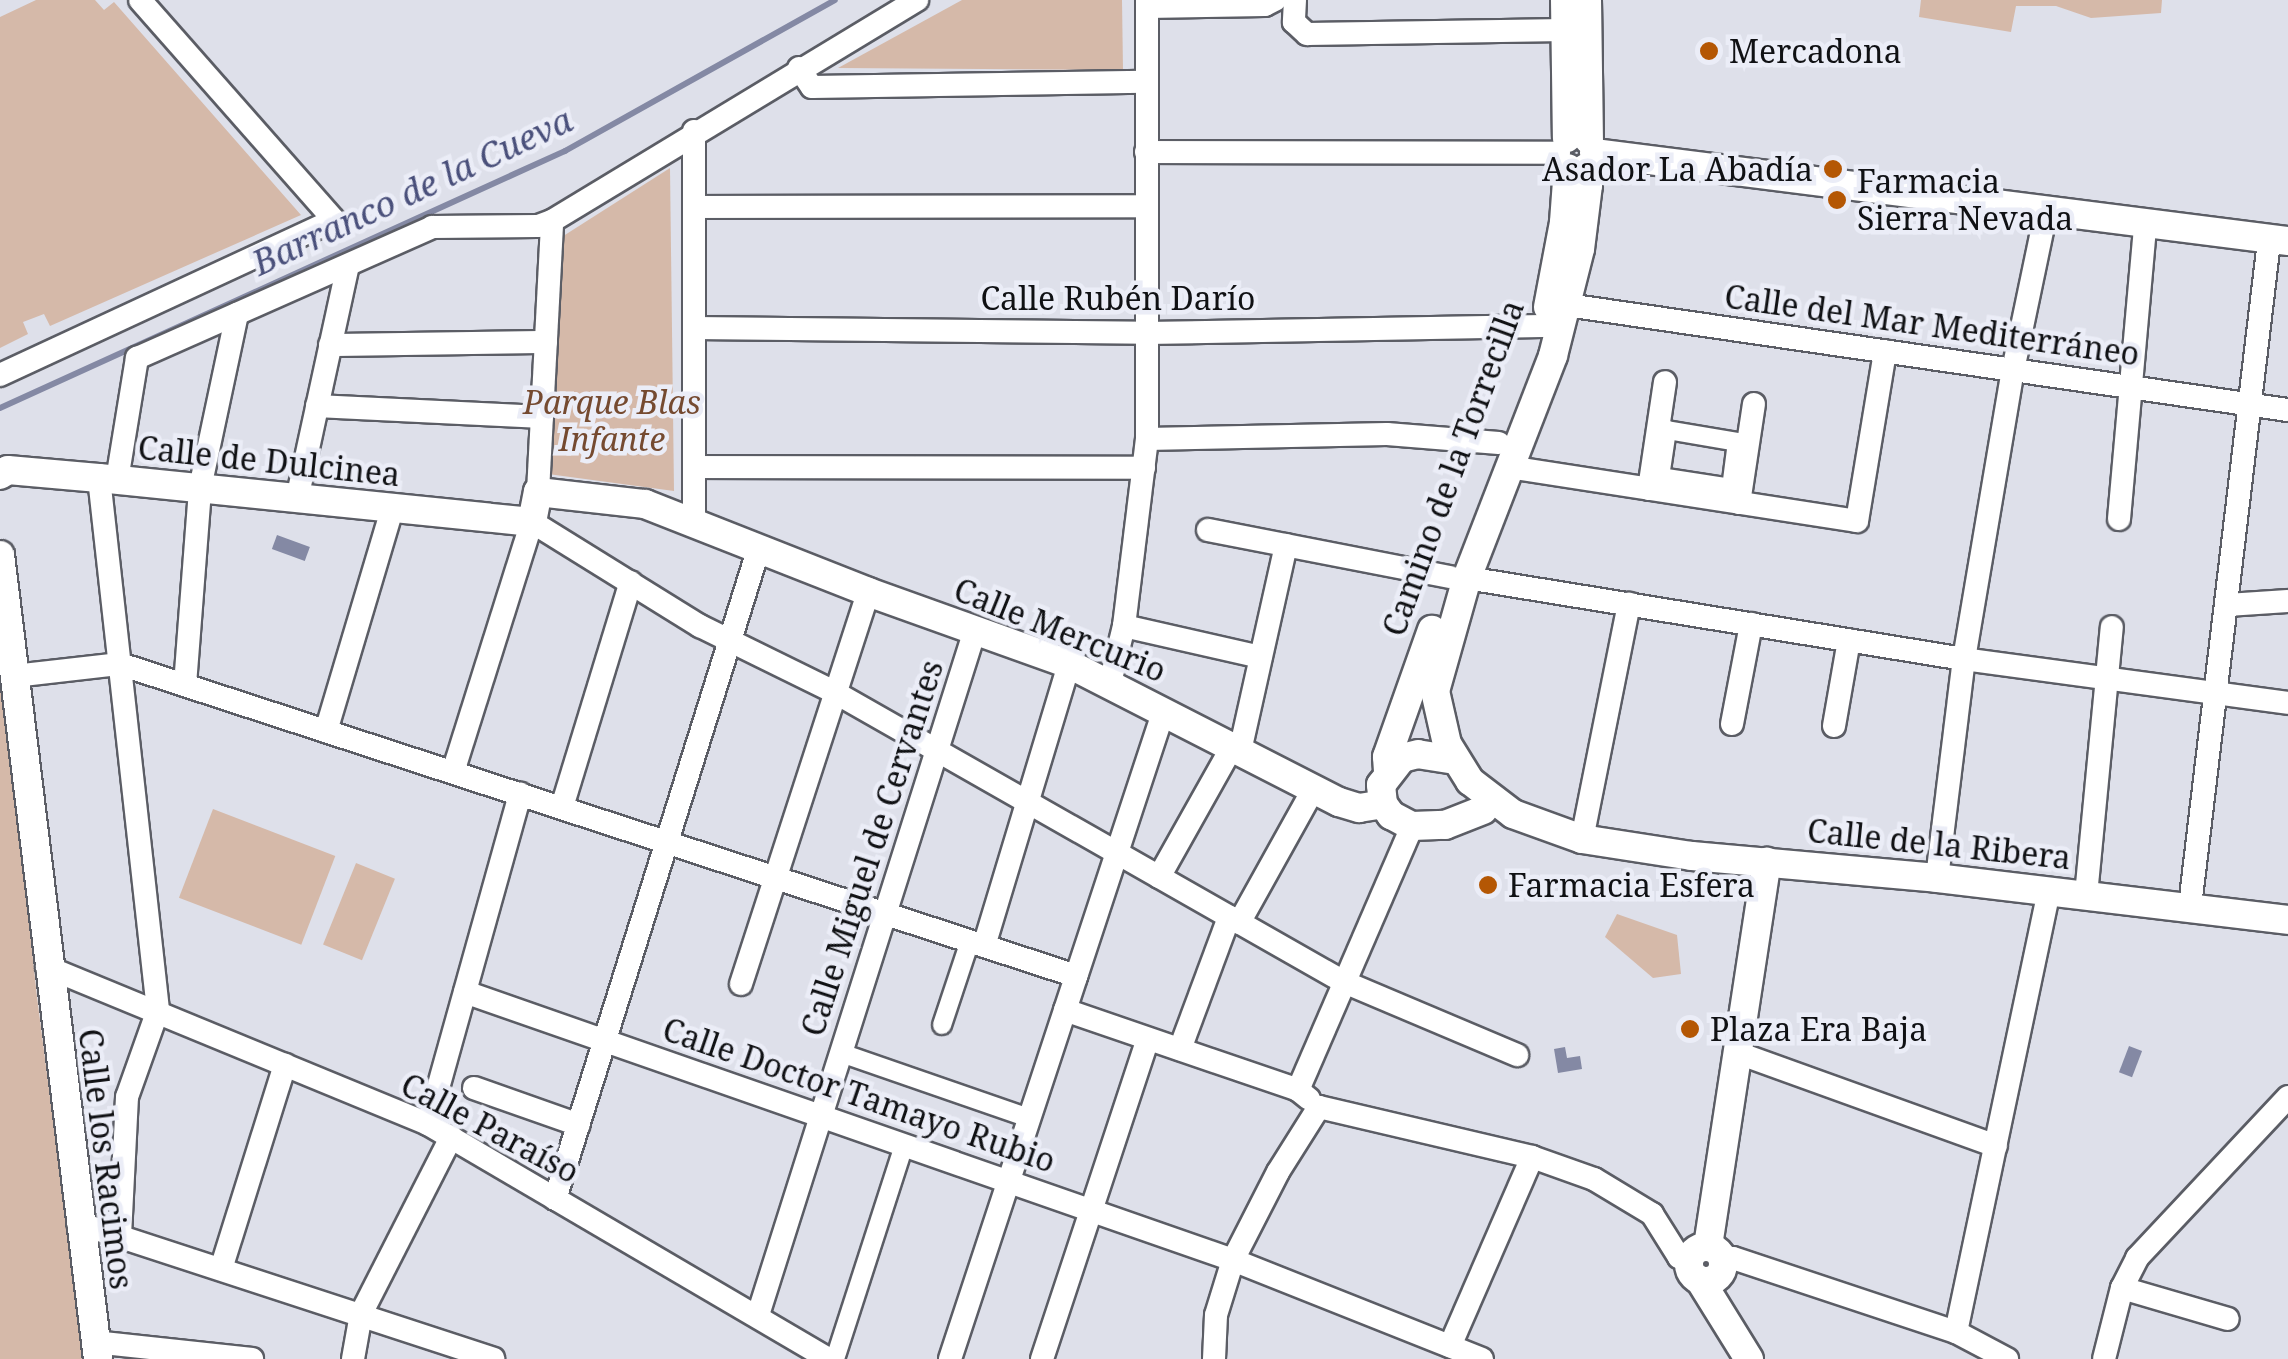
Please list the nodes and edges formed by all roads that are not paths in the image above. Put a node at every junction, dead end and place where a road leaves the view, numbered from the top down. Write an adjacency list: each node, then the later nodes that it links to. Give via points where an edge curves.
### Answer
1 (140, 0): 30 (street, via 334,220)
2 (917, 0): 9 (street)
3 (1565, 0): 8 (street, Camino de la Torrecilla)
4 (1587, 0): 13 (street, Camino de la Torrecilla)
5 (1270, 3): 6 (street); 7 (street)
6 (1147, 4): 10 (street)
7 (1294, 11): 8 (street, via 1306,34)
8 (1566, 30): 13 (street, Camino de la Torrecilla)
9 (799, 68): 10 (street, via 812,88); 11 (street)
10 (1144, 82): 12 (street)
11 (694, 131): 15 (street); 17 (street)
12 (1146, 152): 13 (street); 14 (street)
13 (1577, 153): 16 (street); 21 (street, Camino de la Torrecilla, via 1588,185); 23 (street, Camino de la Torrecilla)
14 (1145, 206): 15 (street); 25 (street)
15 (694, 207): 24 (street)
16 (2046, 212): 18 (street); 29 (street)
17 (552, 221): 20 (street, via 432,228); 26 (street)
18 (2146, 225): 19 (street); 32 (street)
19 (2278, 242): 34 (street)
20 (348, 265): 22 (street); 27 (street)
21 (1567, 305): 28 (street, Calle del Mar Mediterráneo); 40 (street, Camino de la Torrecilla, via 1553,356)
22 (237, 314): 44 (street, via 137,358); 45 (street)
23 (1542, 326): 25 (street, Calle Rubén Darío); 40 (street, Camino de la Torrecilla)
24 (694, 328): 25 (street, Calle Rubén Darío); 41 (street)
25 (1146, 332): 38 (street)
26 (546, 342): 27 (street); 37 (street)
27 (330, 344): 35 (street)
28 (1885, 351): 29 (street, Calle del Mar Mediterráneo); 49 (street, via 1858,521)
29 (2013, 370): 32 (street, Calle del Mar Mediterráneo); 71 (street)
30 (0, 375)
31 (1665, 382): 46 (street)
32 (2128, 387): 34 (street, Calle del Mar Mediterráneo); 51 (street)
33 (1754, 404): 49 (street)
34 (2250, 405): 36 (street, Calle del Mar Mediterráneo); 63 (street)
35 (317, 406): 37 (street); 48 (street)
36 (2288, 410)
37 (542, 417): 47 (street)
38 (1147, 439): 40 (street, via 1388,434); 42 (street)
39 (1737, 442): 39 (street, via 1731,488 1660,477 1667,430)
40 (1504, 455): 46 (street); 58 (street, Camino de la Torrecilla)
41 (694, 467): 42 (street); 53 (street)
42 (1144, 468): 65 (street)
43 (0, 475): 44 (street, Calle de Dulcinea, via 8,470)
44 (108, 479): 45 (street, Calle de Dulcinea); 72 (street)
45 (200, 488): 48 (street, Calle de Dulcinea); 78 (street)
46 (1649, 488): 49 (street)
47 (538, 492): 52 (street); 53 (street, Calle Mercurio, via 645,504)
48 (297, 498): 50 (street, Calle de Dulcinea)
49 (1739, 503)
50 (392, 509): 52 (street, Calle de Dulcinea); 85 (street)
51 (2119, 520)
52 (532, 522): 59 (street); 90 (street)
53 (694, 524): 56 (street, Calle Mercurio)
54 (1208, 530): 55 (street)
55 (1286, 544): 58 (street); 70 (street)
56 (758, 550): 60 (street, Calle Mercurio); 69 (street)
57 (0, 555): 75 (street, Calle los Racimos)
58 (1458, 578): 62 (street); 74 (street, Camino de la Torrecilla); 88 (street, Calle de la Ribera, via 1435,691)
59 (631, 582): 69 (street); 95 (street)
60 (868, 592): 67 (street, Calle Mercurio); 80 (street)
61 (2288, 601): 63 (street)
62 (1628, 604): 64 (street); 98 (street)
63 (2227, 605): 79 (street)
64 (1750, 624): 68 (street); 83 (street)
65 (1124, 626): 70 (street); 77 (street)
66 (2112, 627): 76 (street)
67 (975, 630): 73 (street, Calle Mercurio); 87 (street, Calle Miguel de Cervantes)
68 (1849, 640): 71 (street); 84 (street)
69 (730, 642): 80 (street); 99 (street)
70 (1261, 657): 86 (street)
71 (1964, 659): 76 (street); 104 (street)
72 (120, 664): 75 (street); 78 (street); 117 (street)
73 (1070, 664): 77 (street, Calle Mercurio); 93 (street)
74 (1417, 673): 88 (street, Camino de la Torrecilla); 89 (street, Camino de la Torrecilla)
75 (14, 676): 112 (street, Calle los Racimos)
76 (2108, 677): 79 (street); 106 (street)
77 (1110, 683): 82 (street, Calle Mercurio)
78 (186, 685): 85 (street)
79 (2218, 691): 81 (street); 107 (street)
80 (836, 693): 87 (street); 103 (street)
81 (2288, 702)
82 (1164, 710): 86 (street, Calle Mercurio); 100 (street)
83 (1732, 724)
84 (1834, 726)
85 (326, 731): 90 (street)
86 (1236, 749): 91 (street, Calle Mercurio); 102 (street)
87 (937, 751): 93 (street); 108 (street, Calle Miguel de Cervantes)
88 (1452, 767): 89 (street, via 1418,754); 96 (street, Calle de la Ribera); 97 (street, via 1451,804); 98 (street, Calle de la Ribera, via 1513,814)
89 (1388, 771): 94 (street, via 1381,785)
90 (453, 772): 92 (street)
91 (1314, 788): 94 (street, Calle Mercurio, via 1359,808); 109 (street)
92 (520, 794): 95 (street); 116 (street)
93 (1027, 803): 100 (street); 111 (street)
94 (1384, 804): 97 (street, via 1391,815)
95 (562, 807): 99 (street)
96 (1483, 810): 97 (street, via 1444,825); 98 (street, Calle de la Ribera, via 1550,844)
97 (1419, 826): 114 (street)
98 (1582, 839): 101 (street, Calle de la Ribera)
99 (668, 842): 103 (street); 121 (street)
100 (1117, 853): 102 (street); 113 (street)
101 (1767, 861): 104 (street, Calle de la Ribera); 124 (street)
102 (1158, 877): 109 (street)
103 (777, 878): 108 (street); 115 (street)
104 (1937, 878): 105 (street, Calle de la Ribera)
105 (2049, 890): 106 (street, Calle de la Ribera); 137 (street)
106 (2086, 895): 107 (street, Calle de la Ribera)
107 (2190, 906): 110 (street, Calle de la Ribera)
108 (885, 913): 111 (street); 123 (street, Calle Miguel de Cervantes)
109 (1234, 920): 114 (street); 122 (street)
110 (2288, 920)
111 (977, 944): 113 (street); 119 (street)
112 (47, 967): 117 (street, Calle Paraíso); 142 (street, Calle los Racimos)
113 (1076, 976): 118 (street)
114 (1344, 982): 125 (street); 128 (street)
115 (741, 984)
116 (465, 992): 121 (street, Calle Doctor Tamayo Rubio); 133 (street)
117 (158, 1010): 126 (street, Calle Paraíso); 143 (street, via 127,1097)
118 (1065, 1010): 120 (street); 132 (street)
119 (942, 1026)
120 (1148, 1039): 122 (street); 141 (street)
121 (605, 1041): 131 (street, Calle Doctor Tamayo Rubio); 134 (street)
122 (1180, 1049): 128 (street)
123 (841, 1053): 131 (street, Calle Miguel de Cervantes); 132 (street)
124 (1738, 1053): 137 (street); 145 (street)
125 (1516, 1055)
126 (284, 1065): 133 (street, Calle Paraíso); 146 (street)
127 (474, 1088): 134 (street)
128 (1298, 1090): 130 (street)
129 (2288, 1098): 147 (street, via 2136,1258)
130 (1319, 1107): 138 (street); 144 (street)
131 (821, 1116): 136 (street, Calle Doctor Tamayo Rubio); 149 (street, Calle Miguel de Cervantes)
132 (1029, 1118): 139 (street)
133 (428, 1124): 135 (street, Calle Paraíso)
134 (578, 1126): 140 (street)
135 (451, 1138): 140 (street, Calle Paraíso); 148 (street)
136 (904, 1145): 139 (street, Calle Doctor Tamayo Rubio); 157 (street)
137 (1996, 1146): 151 (street)
138 (1532, 1157): 145 (street, via 1632,1199 1652,1214 1680,1256); 152 (street)
139 (1008, 1182): 141 (street, Calle Doctor Tamayo Rubio); 158 (street)
140 (555, 1199): 149 (street, Calle Paraíso)
141 (1092, 1211): 144 (street, Calle Doctor Tamayo Rubio); 159 (street)
142 (78, 1222): 143 (street); 153 (street, Calle los Racimos)
143 (120, 1236): 146 (street)
144 (1232, 1260): 152 (street, Calle Doctor Tamayo Rubio); 160 (street, via 1216,1315)
145 (1705, 1262): 151 (street, via 1733,1258); 162 (street)
146 (221, 1269): 148 (street)
147 (2122, 1288): 150 (street); 164 (street)
148 (361, 1314): 155 (street); 156 (street)
149 (758, 1315): 157 (street, Calle Paraíso)
150 (2228, 1319)
151 (1956, 1332): 163 (street)
152 (1450, 1346): 161 (street, Calle Doctor Tamayo Rubio)
153 (96, 1350): 154 (street)
154 (252, 1359)
155 (353, 1359)
156 (493, 1359)
157 (832, 1359)
158 (950, 1359)
159 (1042, 1359)
160 (1214, 1359)
161 (1482, 1359)
162 (1748, 1359)
163 (2007, 1359)
164 (2104, 1359)

